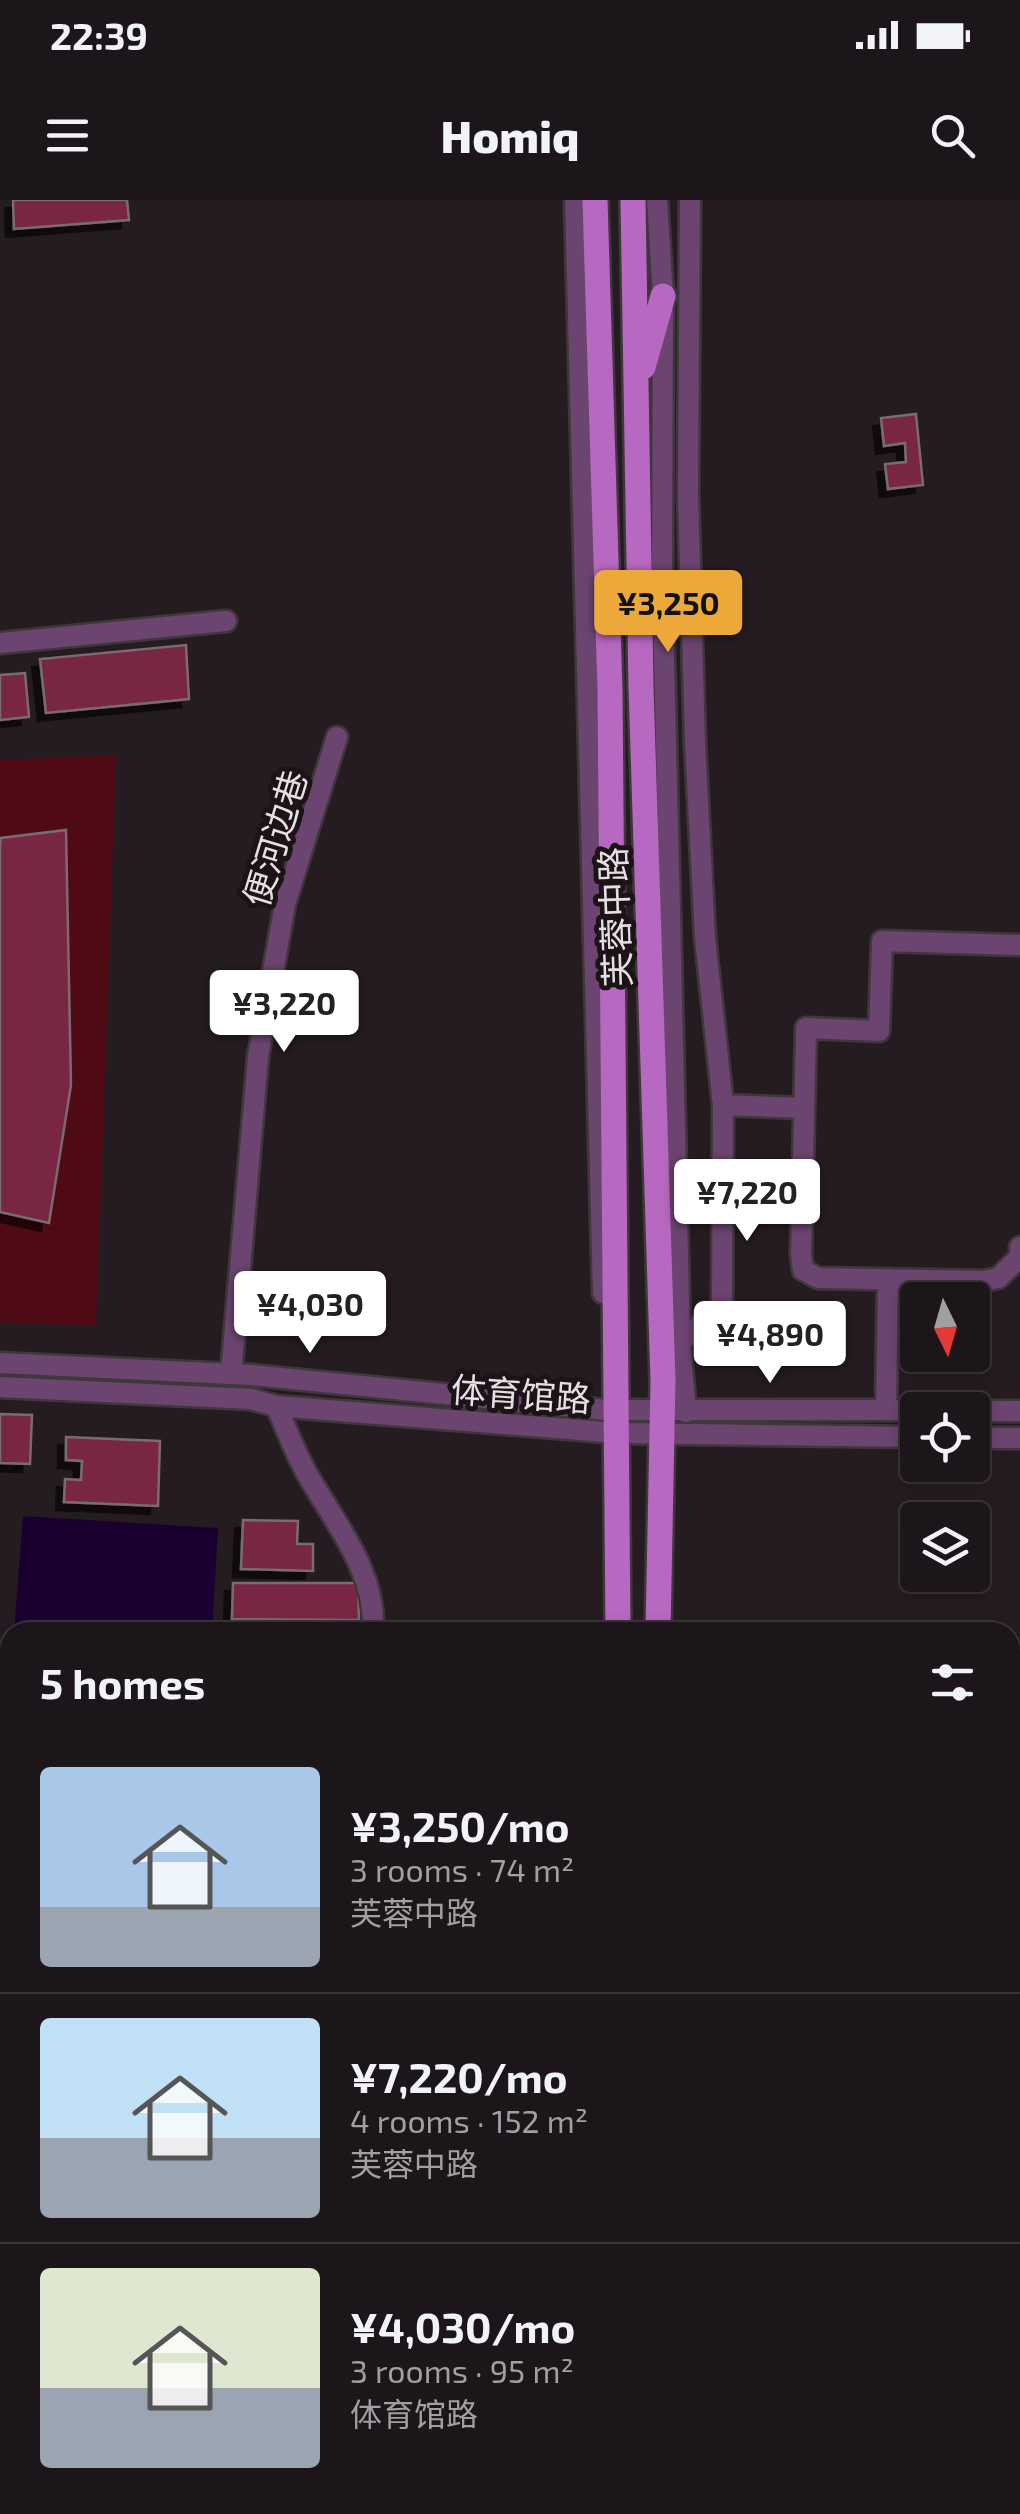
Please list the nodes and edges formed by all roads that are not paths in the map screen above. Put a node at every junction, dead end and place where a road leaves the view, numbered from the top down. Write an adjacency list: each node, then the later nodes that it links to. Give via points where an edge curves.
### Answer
1 (574, 200): 28 (street, 芙蓉中路)
2 (586, 200): 7 (main road)
3 (595, 200): 7 (main road, 芙蓉中路)
4 (636, 200): 9 (main road, 芙蓉中路)
5 (657, 200): 8 (street)
6 (690, 200): 14 (street, via 695,742 705,938)
7 (596, 243): 28 (main road, 芙蓉中路, via 610,691)
8 (663, 296): 9 (main road); 18 (street, via 662,570)
9 (636, 391): 21 (main road, 芙蓉中路)
10 (226, 621): 11 (street)
11 (0, 643)
12 (337, 737): 20 (street, 便河边巷, via 285,904 258,1057)
13 (1020, 945): 15 (street, via 882,941 879,1030 806,1028)
14 (723, 1106): 15 (street); 18 (street, via 722,1307)
15 (802, 1108): 17 (street, via 803,1270 818,1278)
16 (1020, 1247): 17 (street, via 1020,1257 998,1278)
17 (888, 1280): 24 (street)
18 (680, 1342): 21 (main road); 29 (street)
19 (0, 1364): 20 (street, 体育馆路)
20 (230, 1374): 28 (street, 体育馆路)
21 (663, 1380): 29 (main road, 芙蓉中路)
22 (0, 1387): 23 (street, 体育馆路, via 251,1399)
23 (276, 1406): 28 (street, 体育馆路); 33 (street, via 369,1586)
24 (886, 1410): 25 (street); 29 (street)
25 (900, 1410)
26 (990, 1411): 27 (street)
27 (1020, 1411)
28 (614, 1418): 29 (street); 34 (main road, 芙蓉中路)
29 (670, 1418): 30 (street); 35 (main road, 芙蓉中路)
30 (900, 1436)
31 (990, 1438): 32 (street)
32 (1020, 1438)
33 (372, 1622)
34 (618, 1622)
35 (659, 1622)

